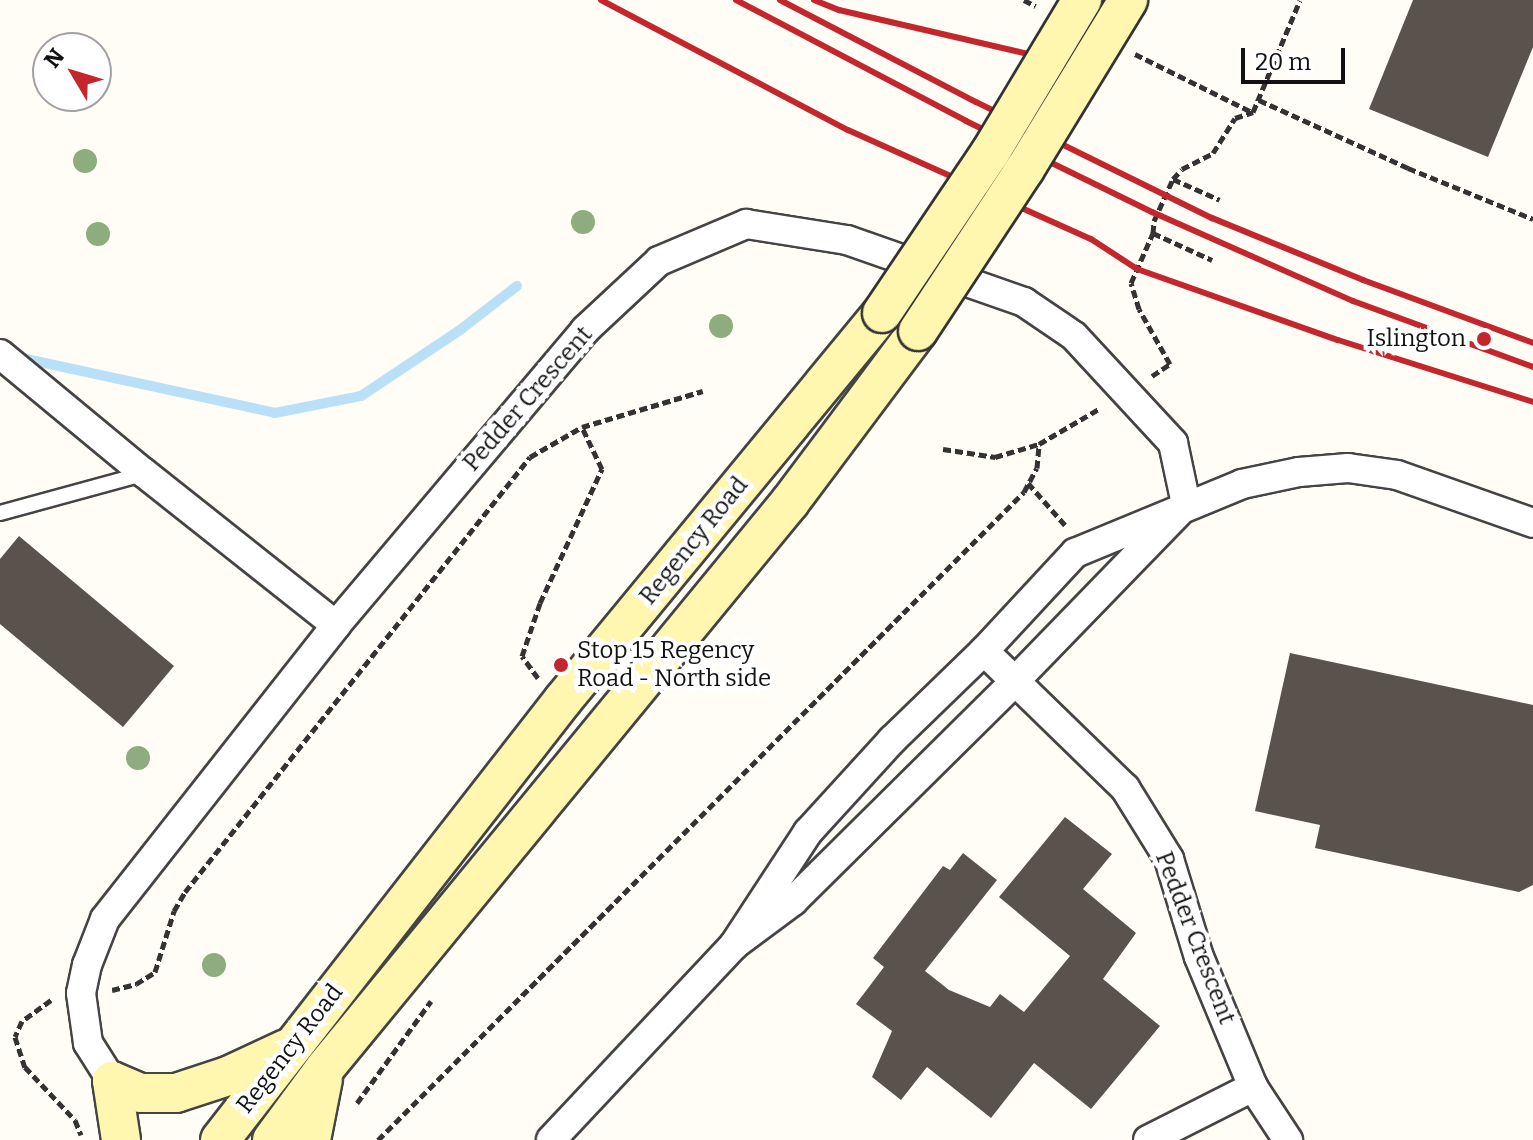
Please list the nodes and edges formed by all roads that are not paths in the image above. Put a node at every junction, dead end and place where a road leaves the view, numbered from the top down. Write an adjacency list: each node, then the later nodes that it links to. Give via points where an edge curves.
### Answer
1 (1082, 0): 12 (main road, Regency Road, bridge, via 990,153 882,313 563,700)
2 (1128, 0): 13 (main road, Regency Road, bridge, via 918,331 790,502)
3 (0, 354): 4 (street)
4 (144, 473): 6 (lane); 8 (street)
5 (1186, 504): 7 (street, via 1256,481 1348,468 1397,475); 8 (street, Pedder Crescent, via 1173,443 1074,336 1024,302 847,240 746,224 659,261 585,330); 9 (street, via 1075,553); 10 (street)
6 (0, 513)
7 (1533, 523)
8 (336, 625): 14 (street, Pedder Crescent, via 105,919 81,993 88,1043)
9 (984, 651): 10 (street, Pedder Crescent); 11 (street, via 808,832)
10 (1015, 681): 11 (street, via 793,901); 15 (street, Pedder Crescent, via 1125,788 1169,859 1199,957)
11 (734, 945): 20 (street)
12 (291, 1047): 14 (main road, via 176,1093 140,1093); 17 (main road, Regency Road)
13 (325, 1068): 18 (main road, Regency Road); 19 (main road)
14 (112, 1081): 16 (main road)
15 (1253, 1087): 21 (street); 22 (street, Pedder Crescent)
16 (121, 1140)
17 (220, 1140)
18 (272, 1140)
19 (311, 1140)
20 (551, 1140)
21 (1148, 1140)
22 (1288, 1140)

